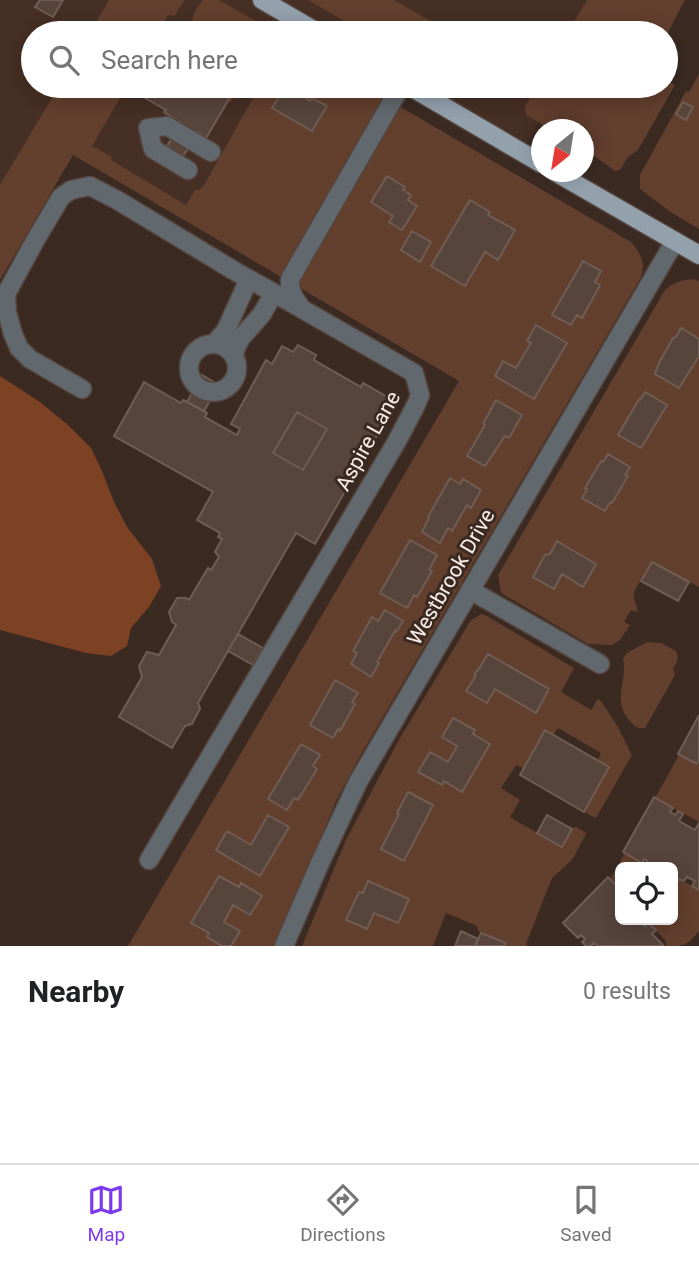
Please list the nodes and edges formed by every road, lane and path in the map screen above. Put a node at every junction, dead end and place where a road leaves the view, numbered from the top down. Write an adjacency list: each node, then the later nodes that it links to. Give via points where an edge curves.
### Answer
1 (262, 0): 2 (main road)
2 (298, 21)
3 (394, 98): 13 (street, via 290,279 289,288)
4 (428, 98): 6 (main road)
5 (208, 157): 7 (street, via 167,127 148,128 153,149)
6 (531, 158)
7 (188, 170)
8 (572, 182): 9 (main road)
9 (675, 241): 10 (main road); 17 (street, Westbrook Drive)
10 (699, 255)
11 (248, 279): 12 (street, Aspire Lane); 14 (street, via 226,330); 16 (street, Aspire Lane, via 90,186 71,190 61,197 6,294 19,348)
12 (274, 293): 13 (street, Aspire Lane); 15 (street)
13 (302, 309): 19 (street, Aspire Lane, via 414,373 420,395)
14 (214, 344): 15 (street); 15 (street, via 200,348 191,359 190,374 198,386 214,391 229,386 237,371)
15 (233, 355)
16 (82, 389)
17 (470, 590): 18 (street); 20 (street, Westbrook Drive, via 358,782)
18 (600, 664)
19 (149, 860)
20 (284, 946)

